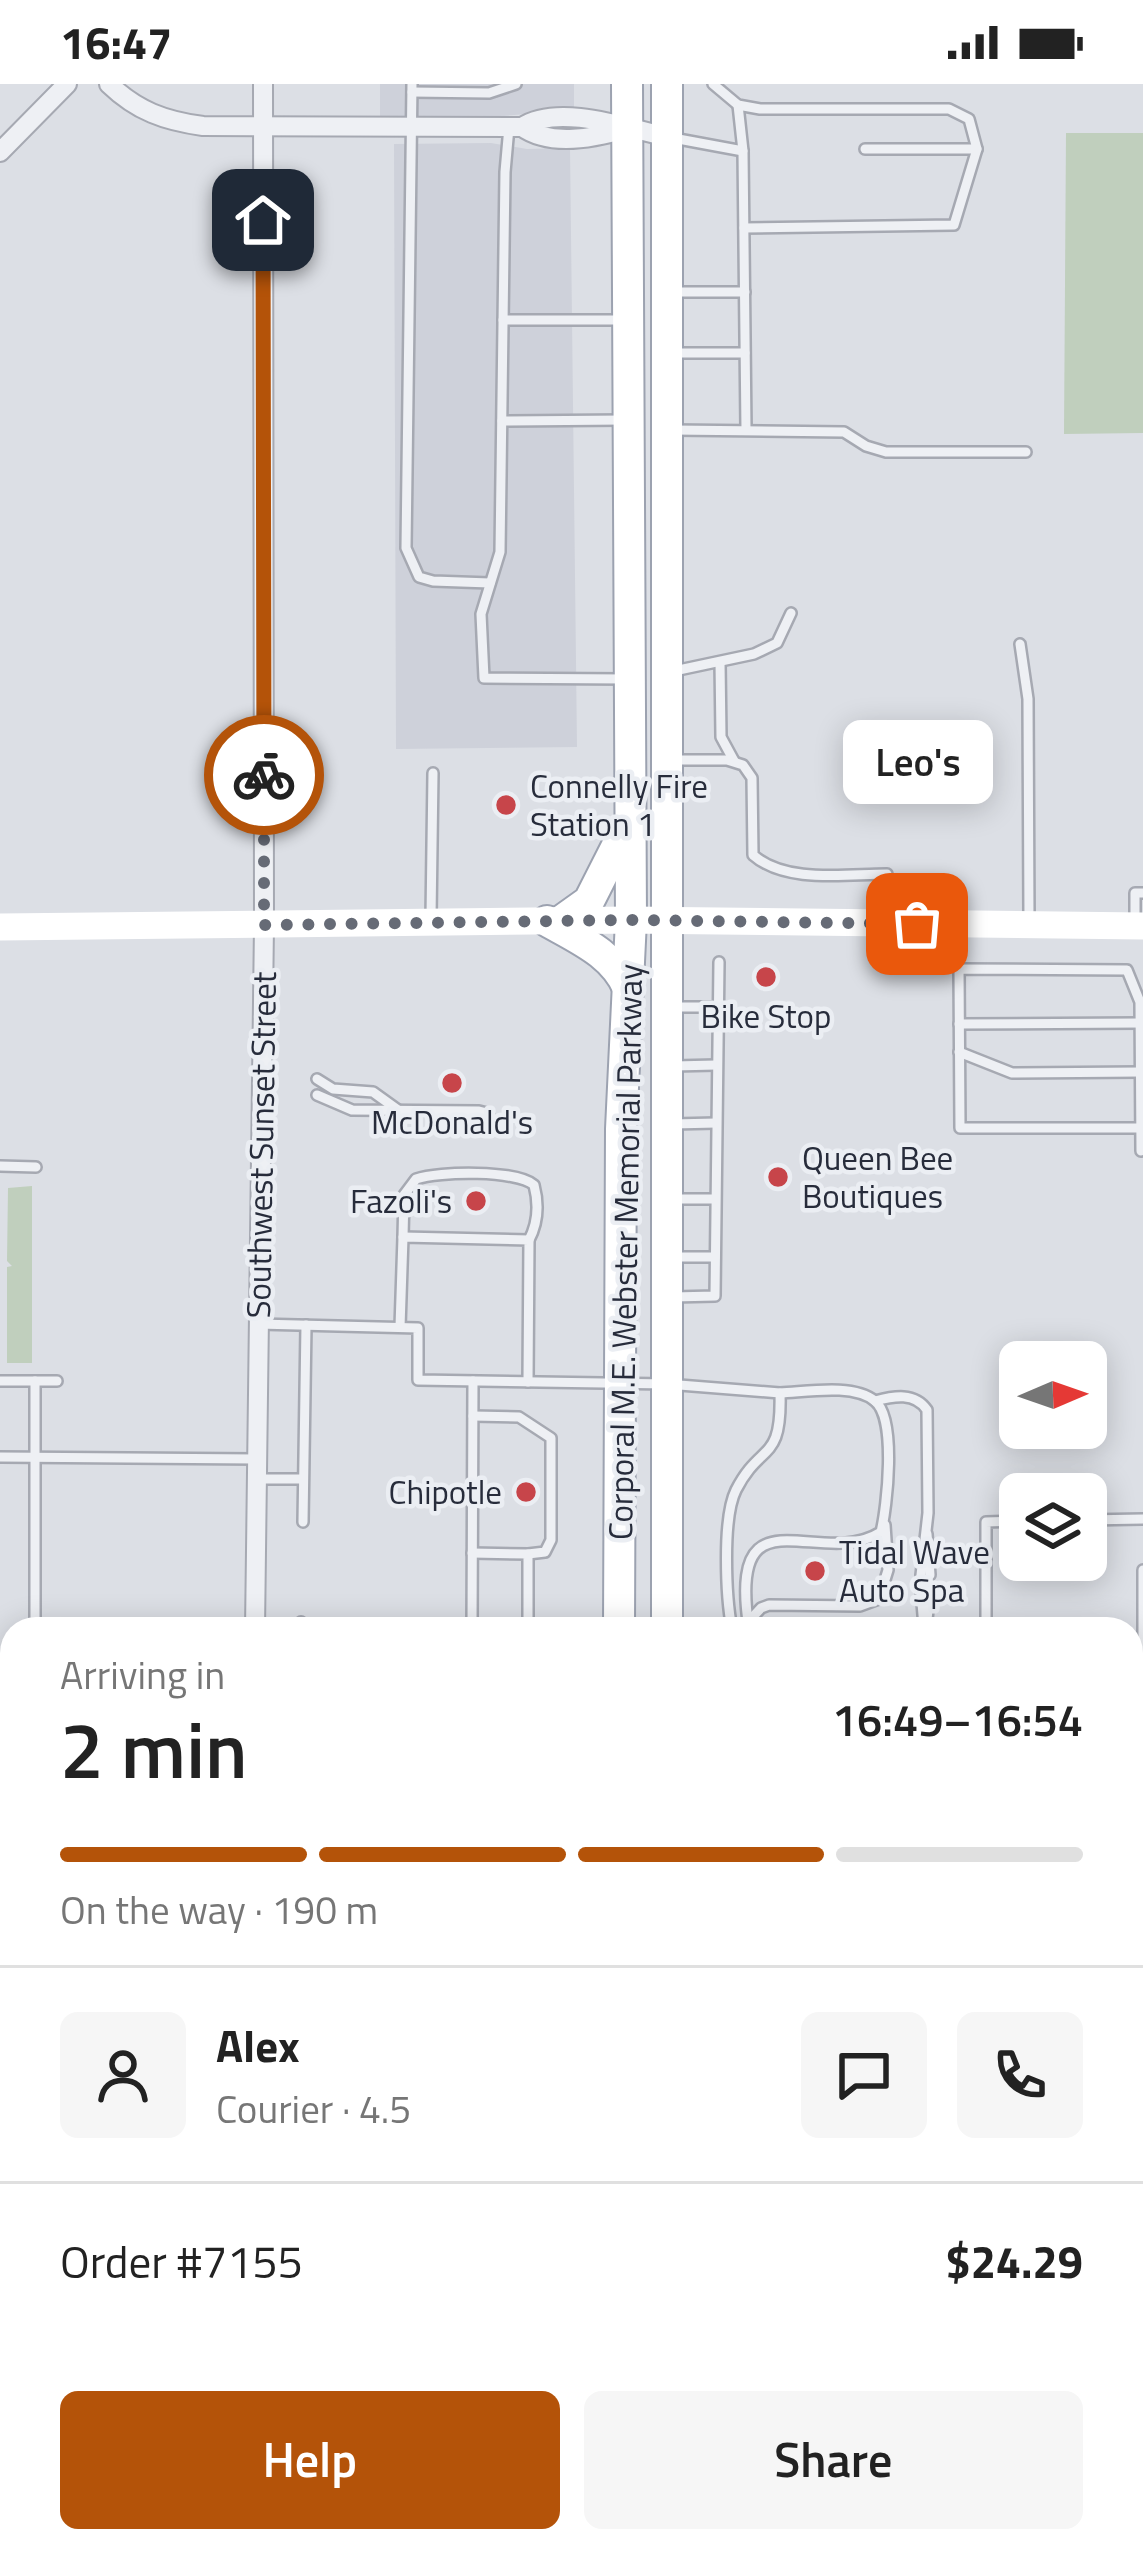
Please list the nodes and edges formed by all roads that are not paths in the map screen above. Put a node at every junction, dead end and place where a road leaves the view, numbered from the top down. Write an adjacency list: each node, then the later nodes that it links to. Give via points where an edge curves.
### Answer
1 (68, 84): 18 (street)
2 (109, 84): 10 (street, via 164,121)
3 (263, 84): 10 (street, Southwest Sunset Street)
4 (516, 84): 8 (lane, via 488,93)
5 (627, 84): 13 (main road, Corporal M.E. Webster Memorial Parkway)
6 (667, 84): 14 (main road, Corporal M.E. Webster Memorial Parkway)
7 (713, 84): 9 (lane)
8 (412, 88): 11 (lane)
9 (739, 105): 16 (lane, via 949,109 969,118); 17 (lane)
10 (263, 126): 11 (street); 47 (street, Southwest Sunset Street)
11 (412, 127): 12 (street); 31 (lane, via 406,548 418,577)
12 (516, 127): 13 (street, via 536,118); 22 (lane)
13 (628, 128): 14 (street); 23 (main road, Corporal M.E. Webster Memorial Parkway)
14 (668, 137): 17 (lane); 20 (main road, Corporal M.E. Webster Memorial Parkway)
15 (865, 149): 16 (lane)
16 (977, 149): 19 (lane, via 954,225)
17 (743, 151): 19 (lane)
18 (0, 152)
19 (744, 228): 21 (lane)
20 (668, 292): 21 (lane); 24 (main road, Corporal M.E. Webster Memorial Parkway)
21 (745, 292): 25 (lane)
22 (503, 320): 23 (lane); 27 (lane)
23 (629, 320): 26 (main road, Corporal M.E. Webster Memorial Parkway)
24 (668, 353): 25 (lane); 28 (main road, Corporal M.E. Webster Memorial Parkway)
25 (745, 353): 29 (lane)
26 (629, 420): 27 (lane); 36 (main road, Corporal M.E. Webster Memorial Parkway)
27 (502, 421): 31 (lane, via 500,552)
28 (668, 430): 29 (lane); 35 (main road, Corporal M.E. Webster Memorial Parkway)
29 (746, 430): 30 (lane, via 844,432 886,452)
30 (1026, 452)
31 (490, 584): 36 (lane, via 481,614 484,678)
32 (791, 613): 34 (lane, via 777,643)
33 (1020, 644): 48 (lane, via 1028,699)
34 (720, 662): 35 (lane); 38 (lane, via 721,737)
35 (668, 673): 36 (main road); 37 (main road, Corporal M.E. Webster Memorial Parkway)
36 (630, 679): 40 (main road, Corporal M.E. Webster Memorial Parkway)
37 (669, 760): 38 (lane); 45 (main road, Corporal M.E. Webster Memorial Parkway)
38 (735, 762): 46 (lane, via 752,778 753,855 765,866 804,874 887,874)
39 (434, 773): 44 (lane)
40 (631, 816): 42 (main road, Corporal M.E. Webster Memorial Parkway); 43 (main road, via 589,901)
41 (1143, 893): 49 (lane, via 1135,893)
42 (631, 920): 43 (street); 45 (street); 52 (main road, Corporal M.E. Webster Memorial Parkway)
43 (554, 921): 44 (street); 52 (main road, via 599,951)
44 (430, 922): 47 (street)
45 (669, 922): 46 (street); 54 (main road, Corporal M.E. Webster Memorial Parkway)
46 (887, 924): 48 (street)
47 (264, 925): 50 (street); 79 (street, Southwest Sunset Street)
48 (1029, 925): 49 (street)
49 (1139, 926)
50 (0, 927)
51 (718, 962): 55 (lane)
52 (628, 988): 87 (main road, Corporal M.E. Webster Memorial Parkway)
53 (1142, 1002): 56 (lane); 57 (lane, via 1127,970 959,969)
54 (669, 1007): 55 (lane); 60 (main road, Corporal M.E. Webster Memorial Parkway)
55 (718, 1007): 59 (lane)
56 (1140, 1023): 57 (lane); 61 (lane)
57 (959, 1024): 58 (lane)
58 (959, 1052): 61 (lane, via 1012,1073); 68 (lane, via 959,1128)
59 (716, 1065): 60 (lane); 65 (lane)
60 (668, 1066): 66 (main road, Corporal M.E. Webster Memorial Parkway)
61 (1140, 1072): 68 (lane)
62 (317, 1079): 64 (lane, via 373,1092)
63 (317, 1094): 64 (lane, via 340,1108)
64 (398, 1110): 67 (lane, via 479,1111)
65 (716, 1123): 66 (lane); 73 (lane)
66 (668, 1124): 72 (main road, Corporal M.E. Webster Memorial Parkway)
67 (495, 1125)
68 (1141, 1128): 69 (lane)
69 (1141, 1151)
70 (0, 1166): 71 (lane)
71 (36, 1167)
72 (668, 1199): 73 (lane); 76 (main road, Corporal M.E. Webster Memorial Parkway)
73 (715, 1199): 77 (lane)
74 (403, 1238): 75 (lane); 75 (lane, via 404,1195 416,1179 519,1176 536,1194); 81 (lane)
75 (529, 1240): 86 (lane)
76 (668, 1257): 77 (lane); 78 (main road, Corporal M.E. Webster Memorial Parkway)
77 (715, 1257): 78 (lane, via 715,1296)
78 (667, 1297): 88 (main road, Corporal M.E. Webster Memorial Parkway)
79 (258, 1324): 80 (lane); 94 (street, Southwest Sunset Street)
80 (306, 1325): 81 (lane); 95 (lane)
81 (400, 1327): 85 (lane, via 418,1328 418,1380)
82 (0, 1381): 83 (lane)
83 (35, 1381): 84 (lane); 93 (lane)
84 (58, 1381)
85 (473, 1382): 86 (lane); 91 (lane)
86 (528, 1382): 87 (lane)
87 (622, 1384): 88 (lane); 110 (main road, Corporal M.E. Webster Memorial Parkway)
88 (667, 1384): 89 (lane); 111 (main road, Corporal M.E. Webster Memorial Parkway)
89 (780, 1393): 90 (lane, via 858,1393); 112 (lane, via 776,1442 736,1490 730,1515)
90 (875, 1401): 98 (lane, via 887,1442); 104 (lane, via 912,1398 927,1411)
91 (473, 1416): 101 (lane); 102 (lane, via 519,1417 551,1438 551,1540 544,1552)
92 (0, 1457): 93 (lane)
93 (35, 1458): 94 (lane); 106 (lane)
94 (257, 1469): 95 (lane); 107 (street, Southwest Sunset Street)
95 (303, 1479): 99 (lane)
96 (1143, 1519): 97 (lane)
97 (1107, 1520)
98 (884, 1521): 113 (lane, via 868,1540 766,1543 748,1564); 114 (lane, via 888,1570 878,1599 860,1606 769,1605)
99 (303, 1522)
100 (999, 1522): 116 (lane, via 986,1522)
101 (472, 1553): 102 (lane); 108 (lane)
102 (528, 1554): 109 (lane)
103 (1143, 1570): 117 (lane)
104 (925, 1575)
105 (925, 1591): 115 (lane)
106 (35, 1617)
107 (255, 1617)
108 (472, 1617)
109 (528, 1617)
110 (619, 1617)
111 (667, 1617)
112 (730, 1617)
113 (749, 1617)
114 (754, 1617)
115 (925, 1617)
116 (986, 1617)
117 (1142, 1617)
118 (0, 2294): 119 (lane)
119 (0, 2326)

